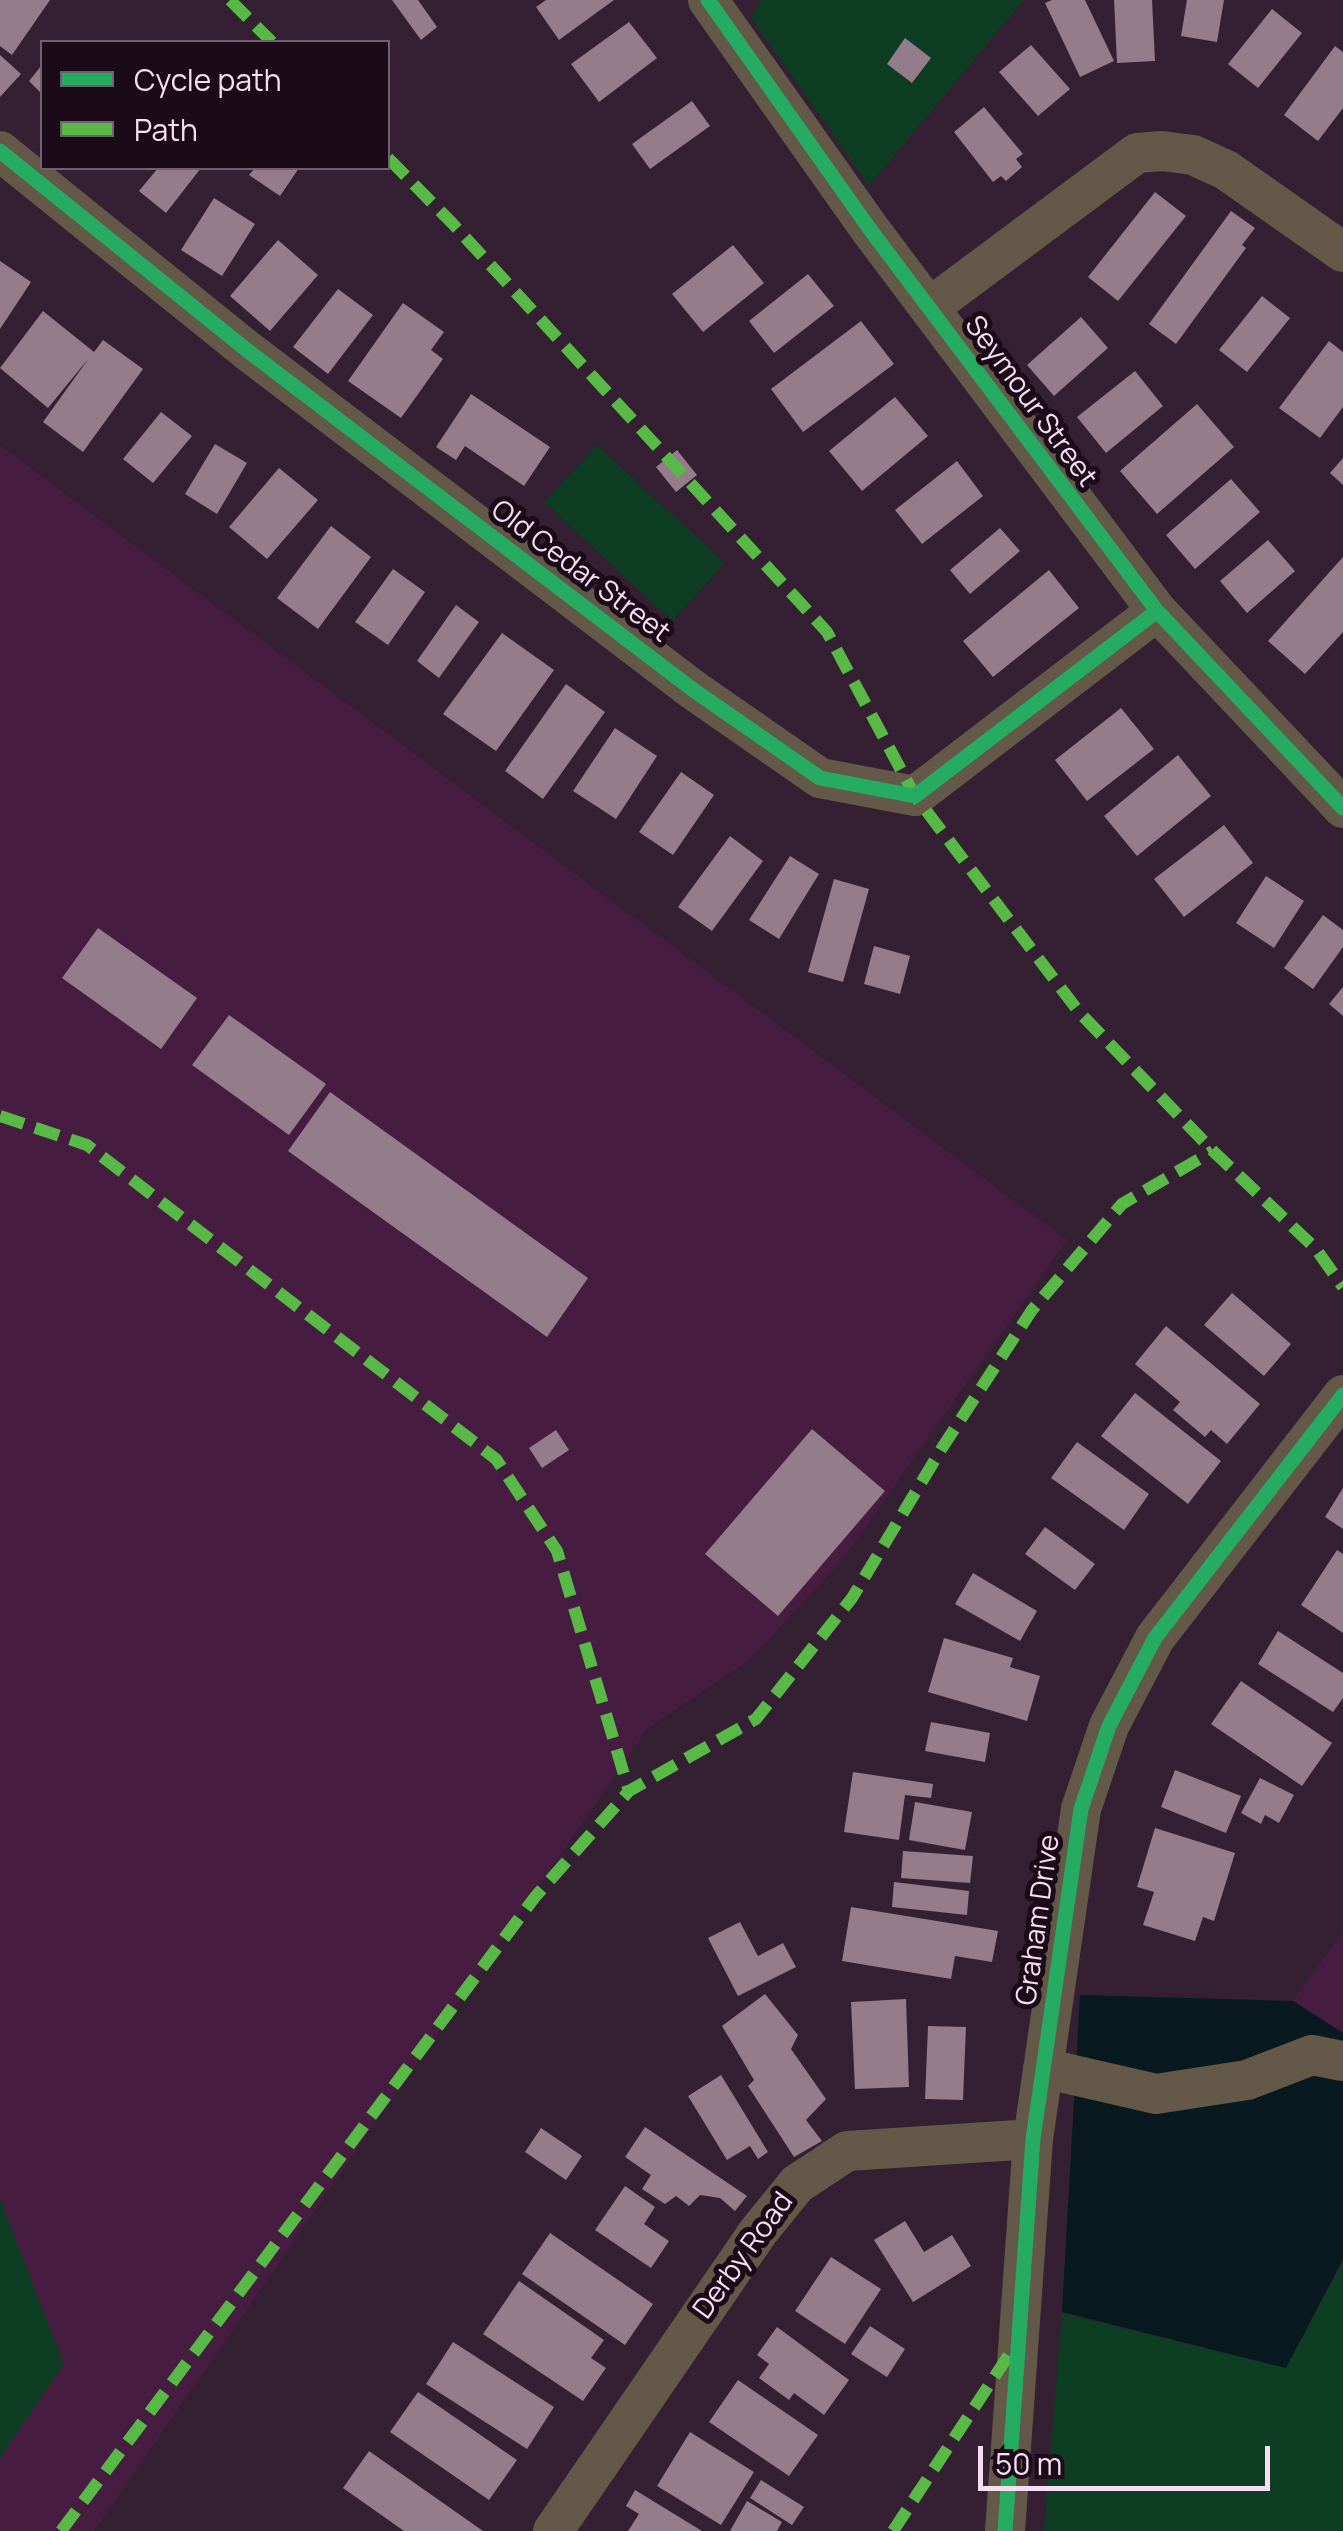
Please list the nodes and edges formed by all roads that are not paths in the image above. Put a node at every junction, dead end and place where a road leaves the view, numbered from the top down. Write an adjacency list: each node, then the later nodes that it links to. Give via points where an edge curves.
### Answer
1 (708, 0): 4 (street, Seymour Street)
2 (0, 151): 5 (street, Old Cedar Street, via 248,351 692,689 820,778 915,796)
3 (1343, 252): 4 (street, via 1226,170 1192,155 1137,153)
4 (930, 308): 5 (street, Seymour Street)
5 (1157, 611): 6 (street, Seymour Street)
6 (1340, 799)
7 (1343, 1395): 9 (street, Graham Drive, via 1155,1638 1109,1726 1081,1808)
8 (1343, 2061): 9 (street, via 1312,2056 1247,2080 1156,2094)
9 (1043, 2068): 10 (street, Graham Drive)
10 (1033, 2139): 11 (street, Derby Road, via 847,2151 797,2184); 12 (street, Graham Drive)
11 (552, 2531)
12 (1004, 2531)

